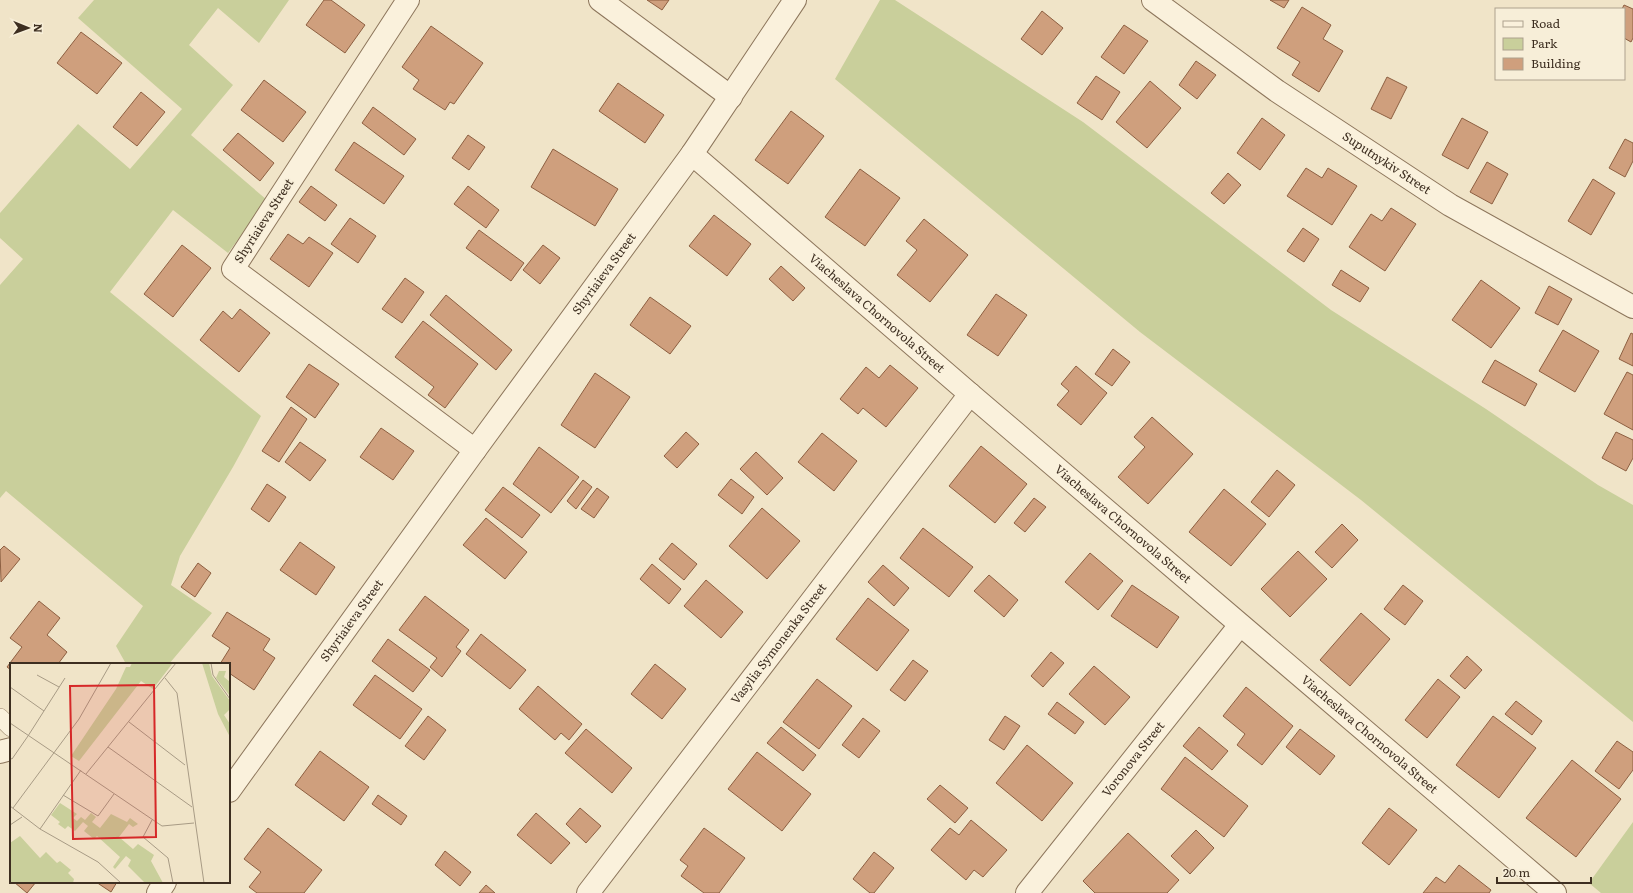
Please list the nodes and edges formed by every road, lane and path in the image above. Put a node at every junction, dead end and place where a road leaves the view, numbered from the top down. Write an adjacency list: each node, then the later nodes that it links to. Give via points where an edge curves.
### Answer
1 (408, 0): 9 (street, Shyriaieva Street, via 233,269)
2 (600, 0): 5 (street)
3 (794, 0): 5 (street, Shyriaieva Street)
4 (1152, 0): 7 (street, Suputnykiv Street, via 1277,91 1450,205)
5 (731, 97): 6 (street, Shyriaieva Street)
6 (692, 154): 8 (street, Viacheslava Chornovola Street); 9 (street, Shyriaieva Street)
7 (1633, 308)
8 (970, 394): 10 (street, Viacheslava Chornovola Street); 18 (street, Vasylia Symonenka Street)
9 (475, 450): 15 (street, Shyriaieva Street)
10 (1240, 625): 19 (street, Voronova Street); 20 (street, Viacheslava Chornovola Street)
11 (0, 717): 12 (lane)
12 (10, 727)
13 (10, 749): 14 (street)
14 (0, 752)
15 (230, 790)
16 (164, 883): 17 (street)
17 (158, 893)
18 (588, 893)
19 (1027, 893)
20 (1554, 893)

